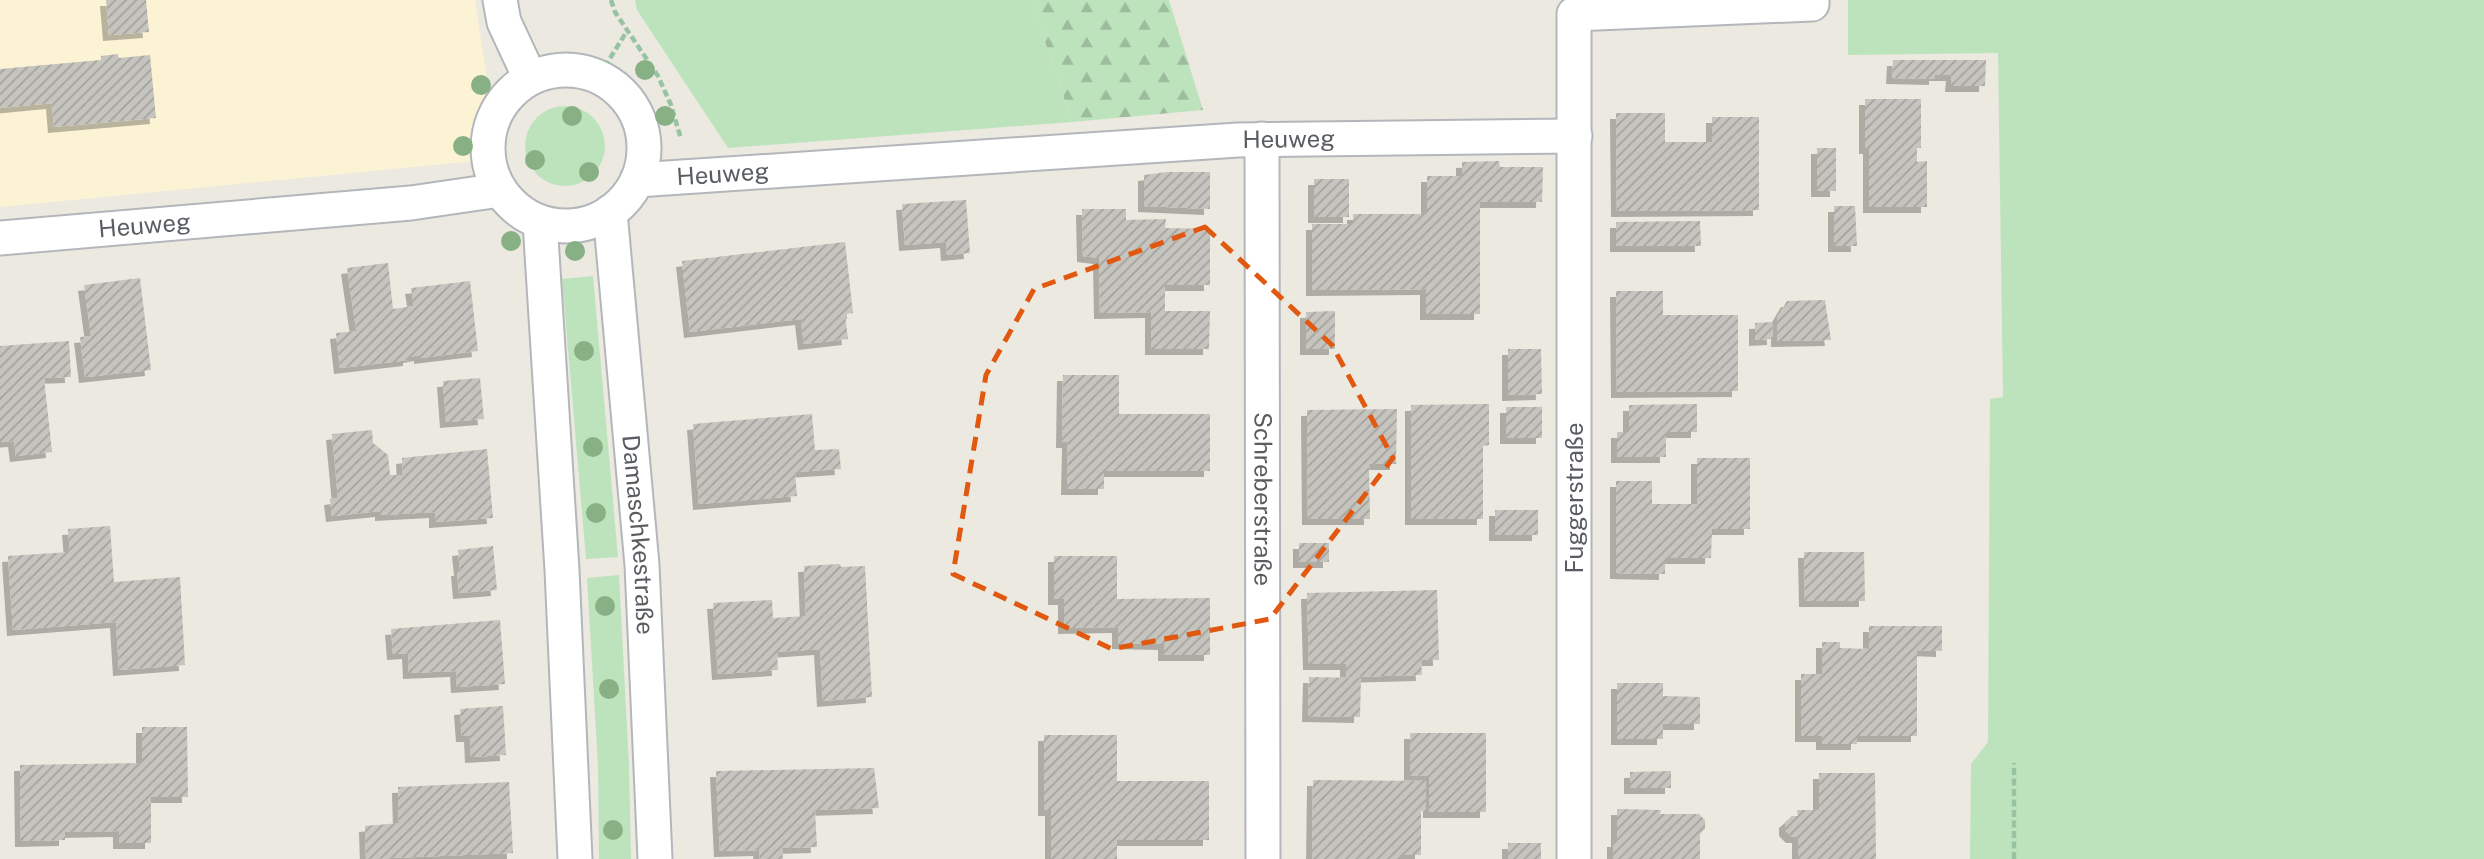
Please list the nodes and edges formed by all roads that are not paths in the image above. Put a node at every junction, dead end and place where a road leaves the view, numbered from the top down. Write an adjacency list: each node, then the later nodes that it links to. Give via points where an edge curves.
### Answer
1 (500, 0): 3 (street, via 503,22)
2 (1812, 0): 4 (street, via 1812,4 1574,13)
3 (530, 78): 6 (street, via 568,69 598,76 623,94 643,135); 7 (street, via 510,92 489,133 490,166)
4 (1575, 136): 5 (street, Heuweg); 14 (street, Fuggerstraße)
5 (1262, 139): 6 (street, Heuweg); 13 (street, Schreberstraße)
6 (637, 180): 8 (street)
7 (500, 190): 9 (street, via 521,212); 10 (street, Heuweg, via 411,203)
8 (610, 212): 9 (street, via 588,223); 12 (street, Damaschkestraße, via 642,565)
9 (540, 222): 11 (street)
10 (0, 238)
11 (575, 859)
12 (655, 859)
13 (1263, 859)
14 (1574, 859)

